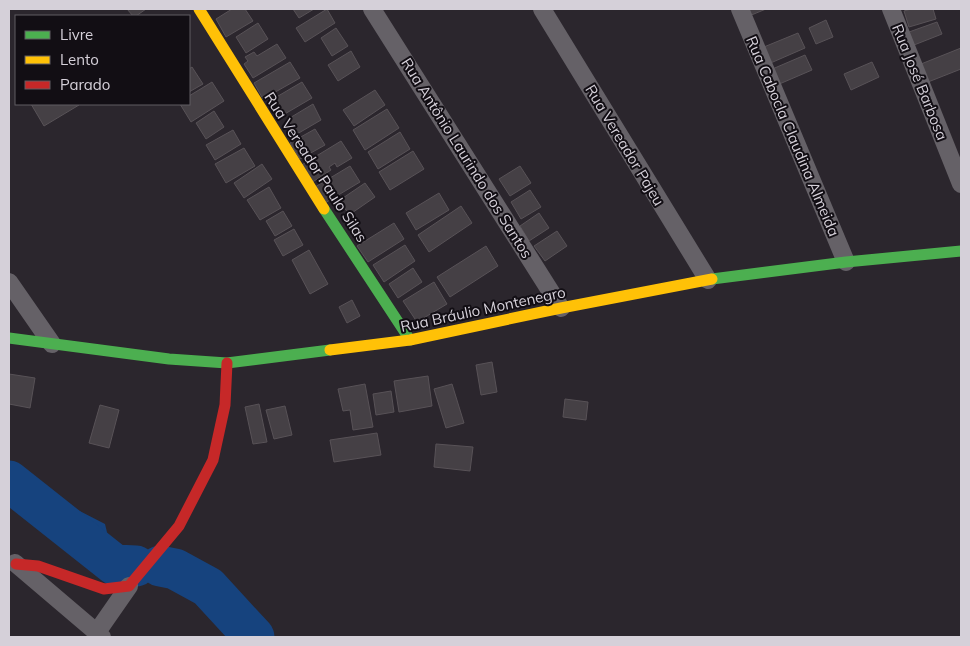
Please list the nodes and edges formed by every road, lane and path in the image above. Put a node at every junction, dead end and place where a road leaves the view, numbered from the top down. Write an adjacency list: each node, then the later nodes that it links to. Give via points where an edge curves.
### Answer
1 (199, 9): 13 (street, Rua Vereador Paulo Silas, via 304,179)
2 (372, 9): 11 (street, Rua Antônio Laurindo dos Santos)
3 (542, 9): 9 (street, Rua Vereador Pajeu)
4 (740, 9): 8 (street, Rua Cabocla Claudina Almeida)
5 (890, 9): 6 (street, Rua José Barbosa)
6 (961, 184)
7 (961, 251): 8 (street, Rua Bráulio Montenegro)
8 (846, 262): 9 (street, Rua Bráulio Montenegro)
9 (708, 280): 11 (street, Rua Bráulio Montenegro)
10 (9, 282): 14 (street)
11 (561, 308): 13 (street, Rua Bráulio Montenegro)
12 (9, 338): 14 (street, Rua Bráulio Montenegro)
13 (410, 340): 15 (street, Rua Bráulio Montenegro)
14 (52, 344): 15 (street, Rua Bráulio Montenegro)
15 (227, 363): 17 (street, via 225,404 213,460 179,526)
16 (12, 562): 17 (street, via 38,566 104,589); 18 (street)
17 (129, 586): 18 (street)
18 (100, 635)

